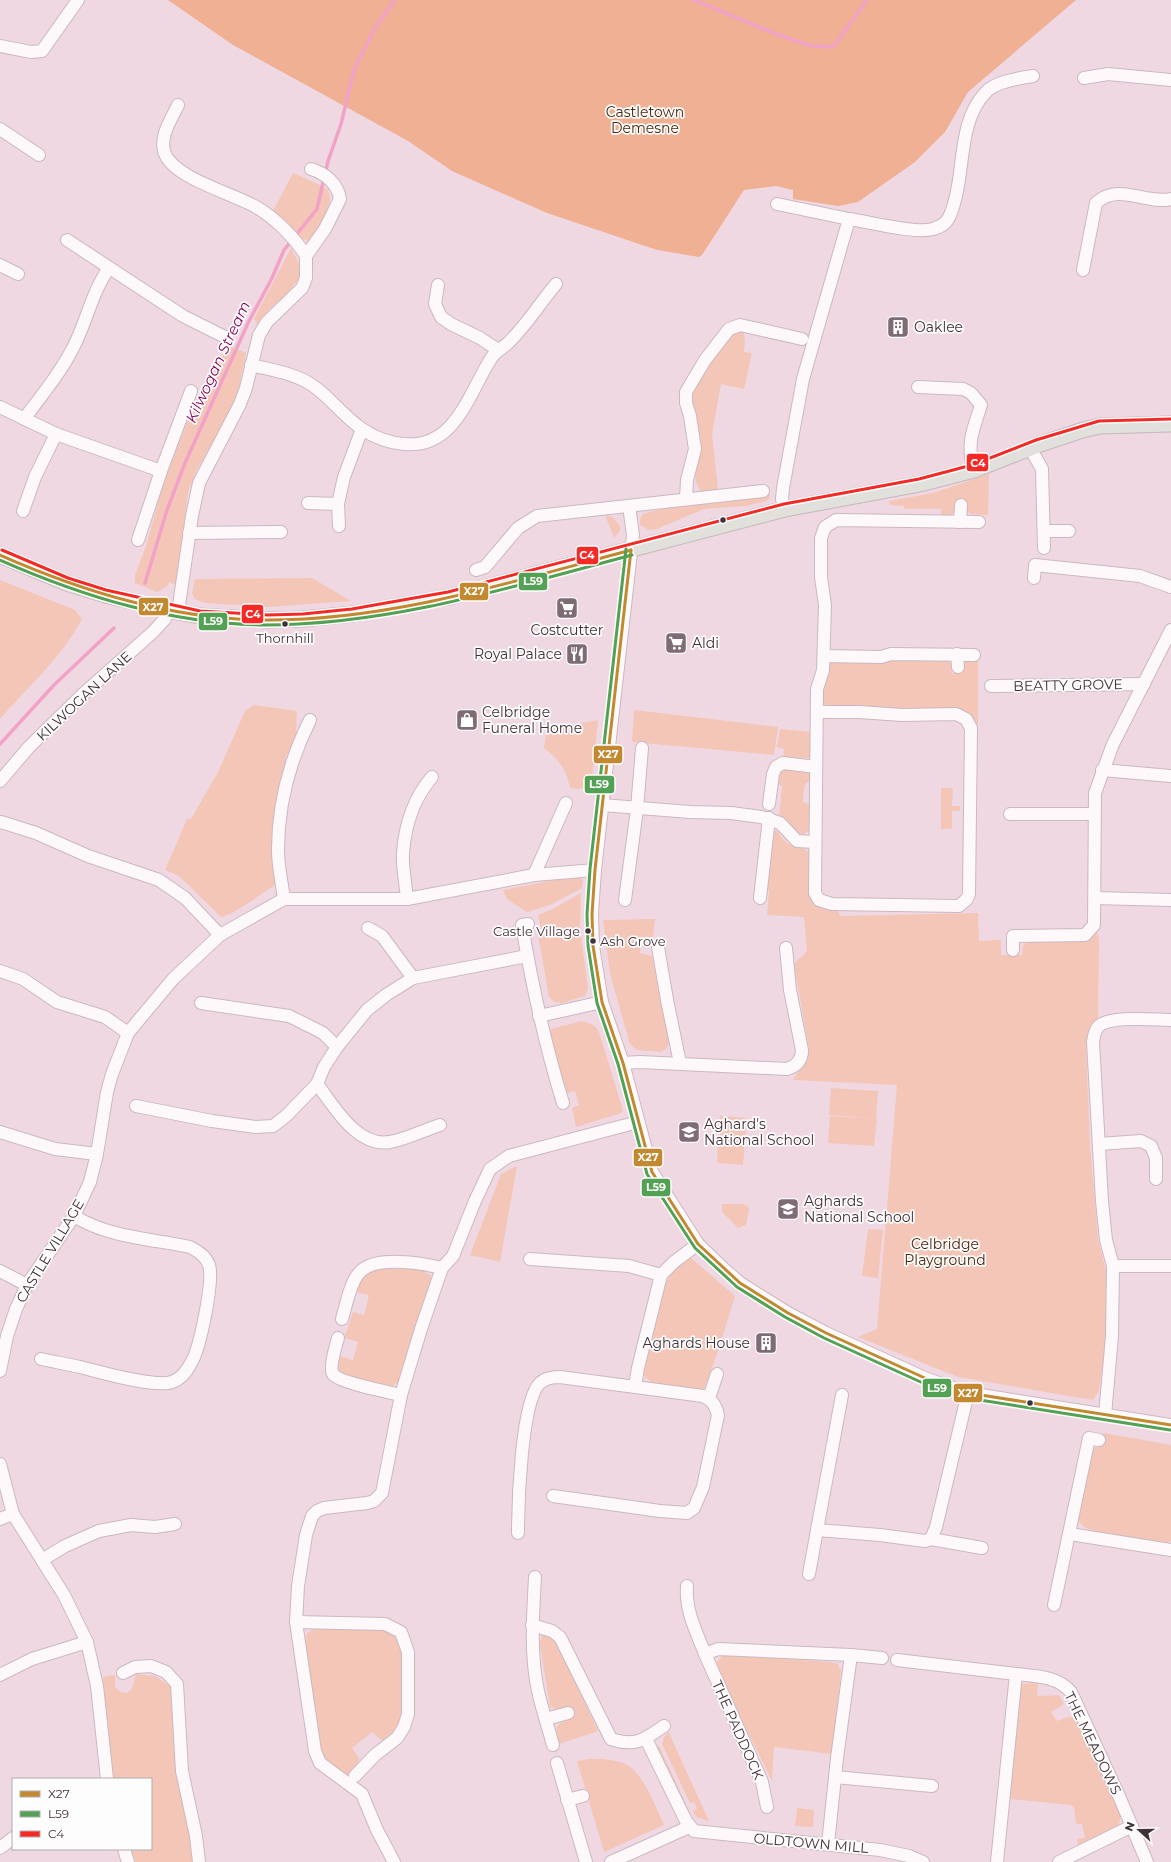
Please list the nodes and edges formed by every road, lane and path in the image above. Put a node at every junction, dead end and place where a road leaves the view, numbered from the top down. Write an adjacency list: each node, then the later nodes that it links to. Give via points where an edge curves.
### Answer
1 (78, 0): 2 (street, via 42,51 31,52)
2 (0, 46)
3 (1033, 76): 12 (street, via 1009,80 985,92 972,112 954,204 949,219 942,226 914,230)
4 (1084, 78): 5 (street, via 1108,74)
5 (1171, 80)
6 (178, 106): 14 (street, via 177,120 164,134 163,143 166,157 173,167 255,206 284,230)
7 (0, 129): 8 (street)
8 (39, 154)
9 (321, 174): 14 (street, via 338,189 340,199 325,229)
10 (1171, 199): 17 (street, via 1159,200 1110,193 1102,197 1096,203)
11 (777, 204): 12 (street)
12 (849, 219): 41 (street, via 803,379 783,488 782,499)
13 (67, 240): 16 (street)
14 (306, 256): 24 (street, KILWOGAN LANE, via 306,278 303,284 262,328)
15 (0, 265): 18 (street)
16 (109, 268): 21 (street, via 183,316); 28 (street, via 65,363)
17 (1083, 270)
18 (18, 274)
19 (556, 284): 23 (street, via 508,343)
20 (438, 285): 23 (street, via 435,304 441,316)
21 (227, 338)
22 (802, 339): 36 (street, via 740,325 729,329 705,360 686,392 695,449 687,480)
23 (498, 350): 30 (street, via 458,416 437,439 417,445 401,444 382,439)
24 (251, 365): 30 (street, via 289,374 312,385); 49 (street, KILWOGAN LANE, via 246,388 237,410 199,483)
25 (918, 387): 33 (street, via 963,390 971,393 981,405 969,444)
26 (191, 391): 34 (street)
27 (0, 407): 28 (street)
28 (24, 419): 31 (street)
29 (1171, 424): 32 (main road, via 1100,426)
30 (362, 429): 38 (street, via 344,476)
31 (56, 434): 34 (street); 42 (street, via 36,473)
32 (1030, 448): 33 (main road); 46 (street, via 1042,469)
33 (974, 470): 41 (main road, via 920,484)
34 (161, 471): 50 (street)
35 (763, 491): 36 (street)
36 (686, 499): 40 (street)
37 (308, 504): 38 (street)
38 (338, 504): 45 (street)
39 (961, 505): 43 (street)
40 (629, 506): 52 (street, via 633,526); 54 (street, via 537,516 518,528 485,567)
41 (785, 509): 52 (main road)
42 (22, 511)
43 (960, 522): 44 (street); 61 (street, via 836,520 828,524 821,538 821,577 826,605)
44 (979, 522)
45 (339, 526)
46 (1044, 531): 47 (street); 51 (street)
47 (1069, 531)
48 (281, 532): 49 (street)
49 (189, 533): 57 (street, KILWOGAN LANE)
50 (138, 540)
51 (1044, 548)
52 (631, 550): 57 (main road, via 449,597 353,614 268,620 199,616); 75 (street)
53 (0, 555): 57 (main road, via 66,583)
54 (476, 570)
55 (1034, 578): 56 (street, via 1035,565 1140,576)
56 (1171, 587)
57 (172, 611): 72 (street, KILWOGAN LANE, via 153,632 29,747)
58 (1171, 630): 63 (street, BEATTY GROVE)
59 (957, 654): 60 (street); 61 (street); 62 (street)
60 (974, 655)
61 (824, 656): 65 (street, via 817,690)
62 (958, 667)
63 (1144, 684): 64 (street, BEATTY GROVE); 69 (street, BEATTY GROVE, via 1124,718)
64 (991, 686)
65 (817, 712): 68 (street); 81 (street, via 956,714 966,719 971,728 969,894 959,906 824,903 815,893)
66 (310, 720): 86 (street, via 291,763 280,821 278,850)
67 (642, 748): 76 (street)
68 (816, 767): 74 (street, via 783,763 776,767); 81 (street)
69 (1102, 770): 70 (street); 78 (street, BEATTY GROVE, via 1095,793)
70 (1171, 776)
71 (432, 777): 87 (street, via 412,806 403,854)
72 (0, 781)
73 (566, 803): 83 (street)
74 (770, 804)
75 (602, 805): 76 (street); 82 (street)
76 (637, 808): 79 (street, via 731,813); 88 (street)
77 (1010, 814): 78 (street)
78 (1094, 814): 85 (street, BEATTY GROVE)
79 (769, 818): 81 (street, via 780,823 797,841); 84 (street)
80 (1, 822): 92 (street, via 159,880 185,898)
81 (815, 842)
82 (595, 870): 83 (street, CASTLE VILLAGE); 99 (street, via 593,946)
83 (534, 875): 87 (street, CASTLE VILLAGE)
84 (760, 898)
85 (1095, 898): 89 (street); 95 (street, BEATTY GROVE, via 1094,925 1085,935 1013,936)
86 (284, 899): 87 (street, CASTLE VILLAGE); 92 (street, CASTLE VILLAGE)
87 (407, 899)
88 (625, 900)
89 (1171, 900)
90 (528, 924): 96 (street, via 522,925)
91 (368, 928): 98 (street, via 382,936)
92 (220, 935): 103 (street, CASTLE VILLAGE, via 173,979)
93 (658, 948): 106 (street)
94 (786, 948): 106 (street, via 790,990 802,1050 797,1064 787,1069)
95 (1013, 950)
96 (527, 956): 98 (street); 101 (street)
97 (0, 971): 103 (street, via 23,979 57,1002 105,1017)
98 (413, 978): 104 (street, via 367,1010)
99 (602, 1002): 101 (street); 105 (street)
100 (201, 1003): 104 (street, via 289,1016 323,1034)
101 (539, 1016): 108 (street)
102 (1171, 1020): 113 (street, via 1110,1020 1098,1026 1093,1042)
103 (128, 1033): 114 (street, CASTLE VILLAGE, via 107,1092)
104 (337, 1046): 107 (street)
105 (622, 1063): 106 (street); 110 (street)
106 (680, 1064)
107 (316, 1084): 109 (street, via 286,1116 277,1124 268,1127); 111 (street, via 355,1131 370,1140 390,1142)
108 (563, 1103)
109 (136, 1106)
110 (638, 1122): 117 (street, via 652,1172); 121 (street, via 509,1156 490,1169 453,1256)
111 (440, 1124)
112 (0, 1132): 114 (street, via 55,1149)
113 (1099, 1144): 115 (street, via 1141,1141 1151,1146 1156,1158); 119 (street, via 1106,1240)
114 (97, 1154): 116 (street, CASTLE VILLAGE, via 90,1182)
115 (1156, 1179)
116 (74, 1216): 124 (street, CASTLE VILLAGE); 127 (street, via 105,1230 190,1247 204,1257 211,1272 200,1337 192,1362 185,1373 172,1382 156,1383)
117 (698, 1244): 123 (street); 131 (street, via 740,1283 788,1314 904,1369)
118 (530, 1259): 123 (street, via 629,1266)
119 (1113, 1266): 120 (street); 135 (street, via 1112,1336)
120 (1171, 1266)
121 (442, 1268): 125 (street, via 414,1262 373,1264 359,1272 350,1289); 132 (street)
122 (0, 1271): 124 (street)
123 (661, 1275): 130 (street)
124 (27, 1285): 128 (street, CASTLE VILLAGE, via 7,1336)
125 (342, 1319)
126 (338, 1338): 132 (street, via 331,1369 333,1374 341,1381)
127 (41, 1359)
128 (0, 1371)
129 (717, 1374): 134 (street)
130 (635, 1386): 134 (street); 144 (street, via 560,1377 552,1377 540,1383 533,1394 524,1436 519,1484)
131 (968, 1393): 135 (street); 146 (street)
132 (401, 1395): 154 (street, via 382,1493 374,1501 324,1508 312,1516 306,1535 298,1586)
133 (842, 1395): 143 (street)
134 (709, 1398): 139 (street, via 718,1415 698,1501 687,1513)
135 (1105, 1415): 136 (street)
136 (1171, 1425)
137 (1099, 1440): 145 (street, via 1089,1438)
138 (0, 1464): 140 (street)
139 (553, 1496)
140 (13, 1514): 141 (street); 149 (street)
141 (0, 1519)
142 (175, 1524): 149 (street, via 155,1527 132,1525 99,1530)
143 (817, 1530): 146 (street, via 924,1541); 150 (street)
144 (518, 1533)
145 (1070, 1534): 148 (street); 153 (street)
146 (931, 1539): 147 (street)
147 (982, 1548)
148 (1171, 1550)
149 (42, 1560): 156 (street, via 64,1595)
150 (809, 1574)
151 (535, 1577): 155 (street)
152 (687, 1586): 157 (street, THE PADDOCK, via 689,1615)
153 (1054, 1605)
154 (296, 1622): 170 (street, via 385,1624 401,1632 408,1652 408,1714 404,1727 397,1738 375,1755); 185 (street, via 316,1757 331,1772 362,1794)
155 (532, 1625): 165 (street, via 538,1691); 167 (street, via 552,1631 560,1637 611,1739 632,1744)
156 (87, 1642): 163 (street, via 32,1658); 172 (street, via 97,1686)
157 (705, 1654): 158 (street, via 718,1650); 176 (street, THE PADDOCK, via 762,1782)
158 (851, 1655): 159 (street); 171 (street)
159 (882, 1658)
160 (897, 1660): 162 (street, THE MEADOWS)
161 (122, 1673): 184 (street, via 135,1667 152,1666 166,1672 177,1684 182,1771)
162 (1016, 1674): 177 (street, THE MEADOWS, via 1051,1679 1067,1687 1071,1692); 189 (street)
163 (0, 1675)
164 (568, 1713): 165 (street)
165 (546, 1719): 168 (street)
166 (664, 1726): 167 (street)
167 (646, 1739): 178 (street)
168 (553, 1745)
169 (557, 1763): 175 (street)
170 (355, 1776)
171 (836, 1777): 173 (street); 180 (street)
172 (107, 1778)
173 (932, 1786)
174 (583, 1796): 175 (street)
175 (567, 1800): 186 (street)
176 (767, 1807)
177 (1132, 1826): 190 (street); 191 (street, THE MEADOWS)
178 (689, 1827): 180 (street, OLDTOWN MILL, via 700,1832 721,1835); 187 (street)
179 (12, 1839): 181 (street)
180 (828, 1844): 188 (street, OLDTOWN MILL, via 880,1850)
181 (0, 1848)
182 (124, 1850): 183 (street)
183 (128, 1862)
184 (199, 1862)
185 (394, 1862)
186 (586, 1862)
187 (611, 1862)
188 (924, 1862)
189 (997, 1862)
190 (1059, 1862)
191 (1147, 1862)

